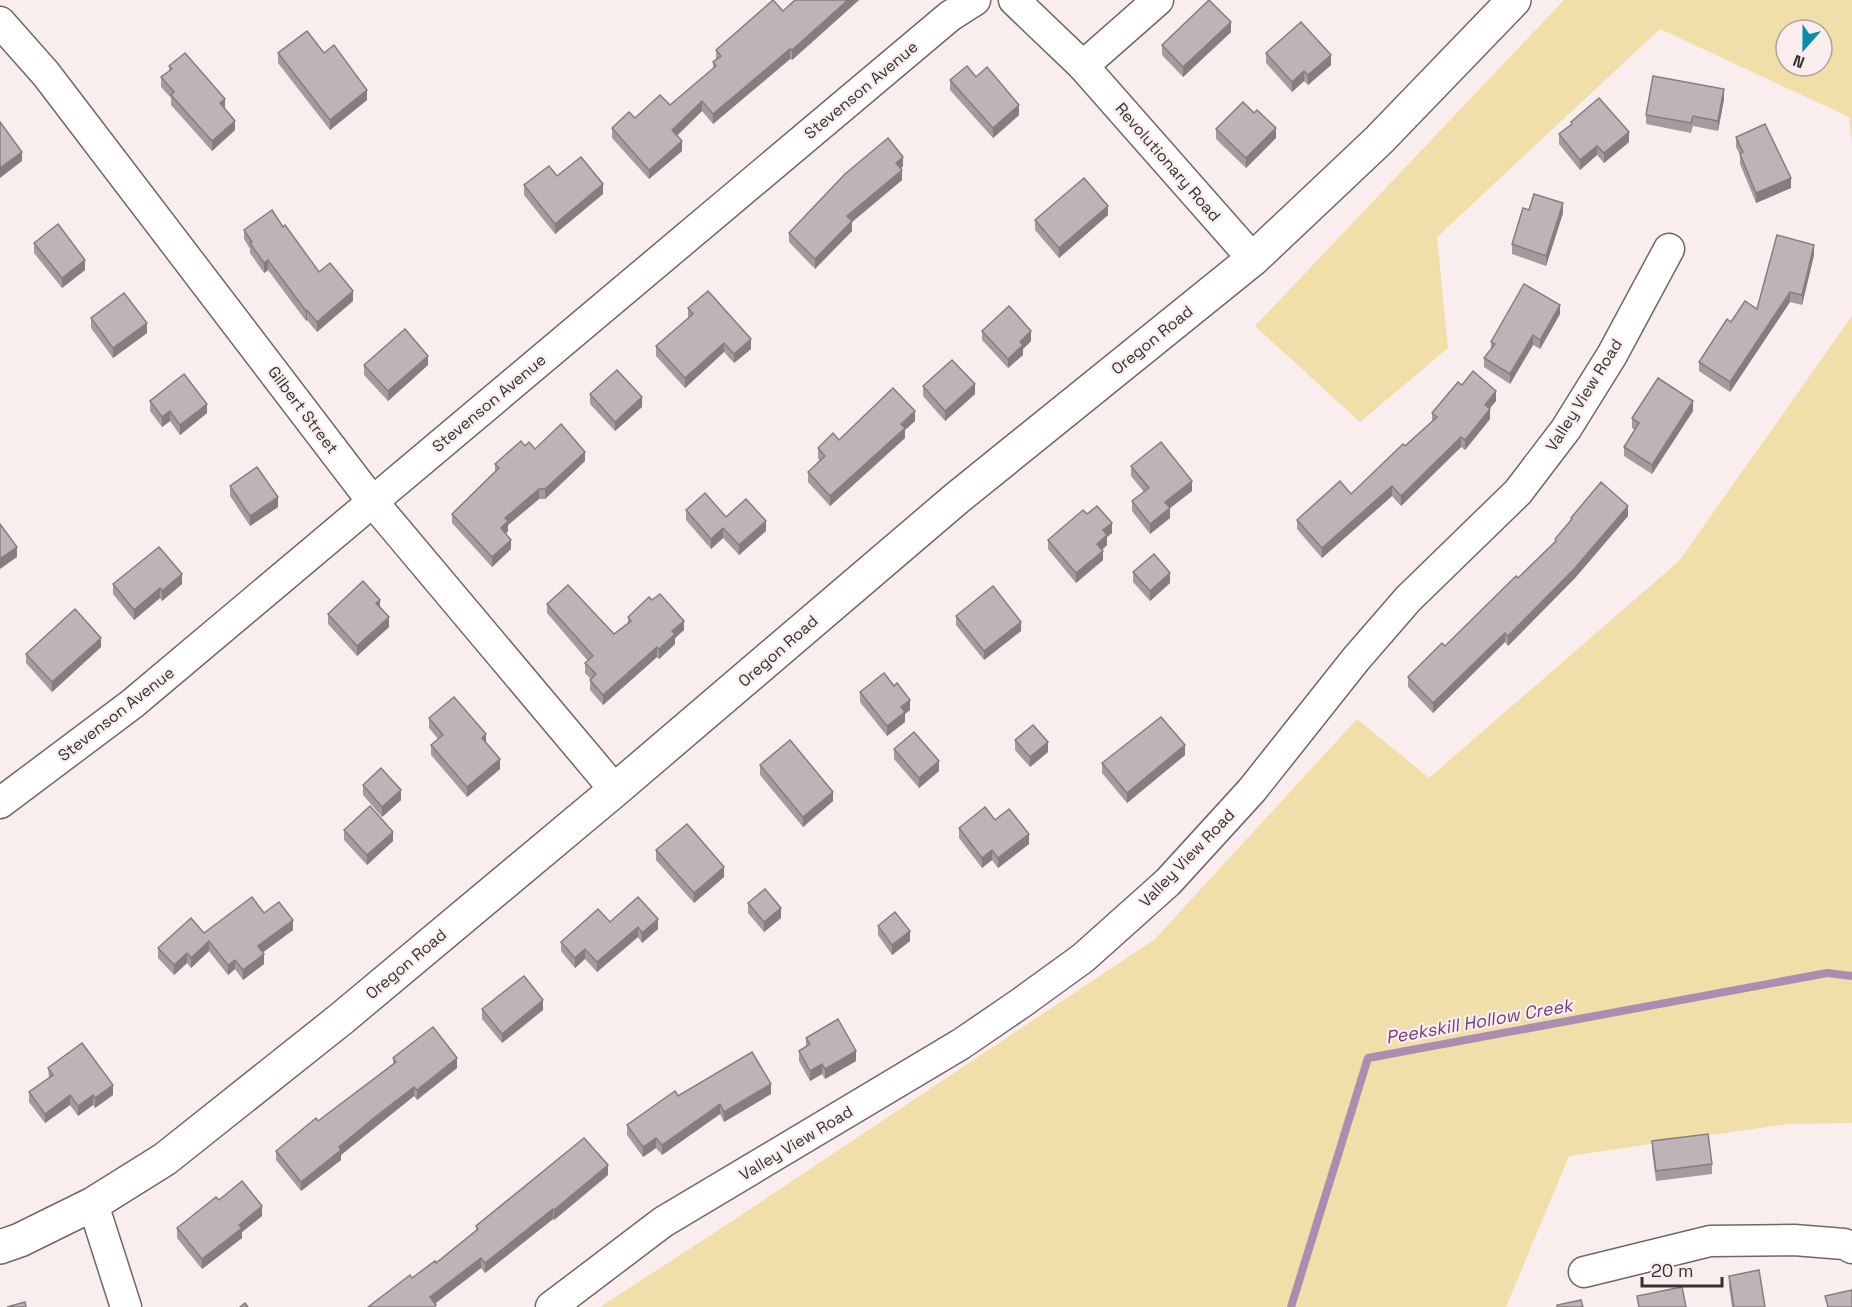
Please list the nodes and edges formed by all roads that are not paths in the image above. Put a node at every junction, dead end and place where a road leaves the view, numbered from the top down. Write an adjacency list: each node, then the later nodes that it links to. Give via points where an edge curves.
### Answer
1 (975, 0): 9 (street, Stevenson Avenue, via 950,16)
2 (1014, 0): 6 (street, Revolutionary Road)
3 (1158, 0): 6 (street)
4 (1514, 0): 8 (street, Oregon Road, via 1379,140)
5 (0, 22): 9 (street, Gilbert Street, via 46,74)
6 (1083, 66): 8 (street, Revolutionary Road)
7 (1669, 249): 17 (street, Valley View Road, via 1612,355 1566,429 1518,492 1408,599 1252,790 1168,882 1083,958 1021,1003 961,1044 663,1222)
8 (1253, 259): 10 (street, Oregon Road, via 957,498)
9 (372, 501): 10 (street, Gilbert Street); 11 (street, Stevenson Avenue, via 132,704)
10 (615, 790): 12 (street, Oregon Road, via 341,1019 175,1151)
11 (0, 803)
12 (93, 1204): 13 (street, Oregon Road); 16 (street)
13 (0, 1247)
14 (1852, 1248): 15 (street, via 1794,1240 1710,1241)
15 (1584, 1272)
16 (126, 1307)
17 (552, 1307)

